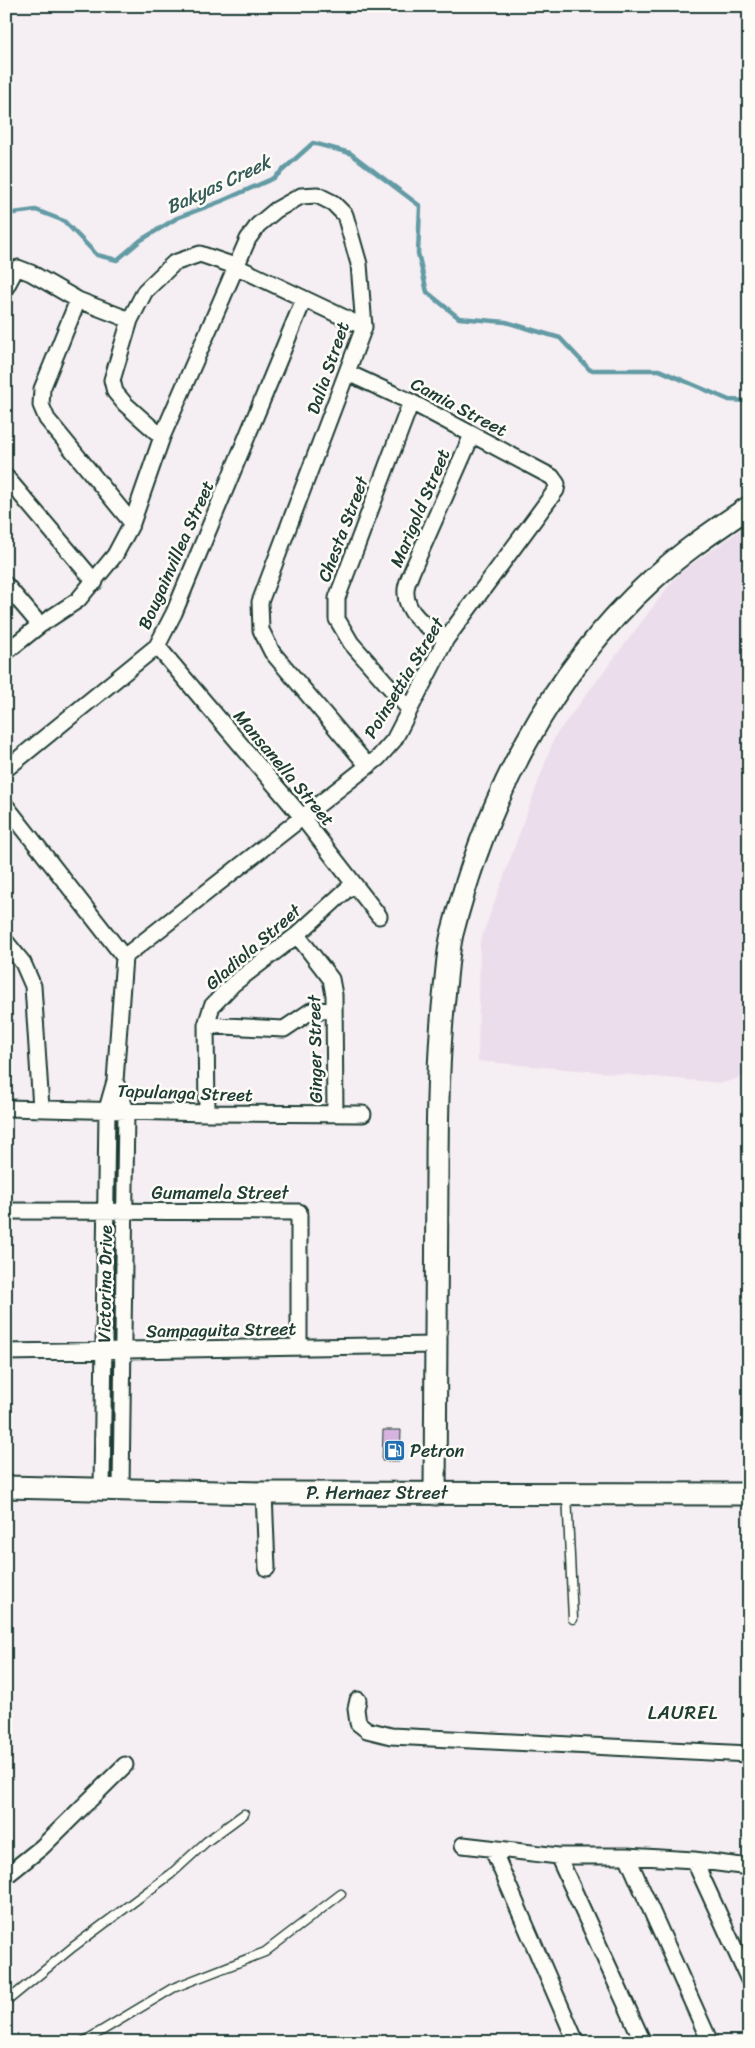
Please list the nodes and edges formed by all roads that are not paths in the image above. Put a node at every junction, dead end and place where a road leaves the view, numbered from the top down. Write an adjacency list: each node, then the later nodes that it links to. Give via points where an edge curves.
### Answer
1 (235, 266): 3 (street); 5 (street, via 200,254 174,262 145,291); 6 (street, Dalia Street, via 258,225 301,196 317,195 333,203 345,216 358,264); 10 (street, Dalia Street)
2 (6, 287): 4 (street, via 18,268)
3 (304, 299): 6 (street); 19 (street, Bougainvillea Street, via 174,613)
4 (78, 300): 5 (street); 14 (street, via 42,389 41,405 47,419)
5 (130, 320): 10 (street, via 112,380 115,392)
6 (364, 327): 7 (street, Dalia Street)
7 (348, 373): 8 (street, Camia Street); 22 (street, Dalia Street, via 260,602 260,630 272,652)
8 (411, 402): 9 (street, Camia Street); 21 (street, Chesta Street, via 337,598 338,620 351,643)
9 (472, 436): 12 (street, Camia Street); 18 (street, Marigold Street, via 406,590 409,606 424,625)
10 (162, 437): 14 (street, Dalia Street)
11 (6, 477): 15 (street)
12 (552, 477): 18 (street, Poinsettia Street, via 557,484 556,490)
13 (749, 507): 44 (street, via 678,558 609,622 566,677 530,735 484,829 452,936 440,1031)
14 (132, 523): 15 (street, Dalia Street, via 115,555)
15 (95, 582): 17 (street, Dalia Street, via 78,600)
16 (6, 584): 17 (street)
17 (40, 626): 20 (street, Dalia Street)
18 (446, 639): 21 (street, Poinsettia Street)
19 (157, 646): 23 (street, Bougainvillea Street); 25 (street, Mansanella Street)
20 (6, 652)
21 (409, 709): 22 (street, Poinsettia Street, via 394,740)
22 (368, 766): 25 (street, Poinsettia Street)
23 (6, 769)
24 (6, 806): 30 (street)
25 (302, 817): 26 (street, Mansanella Street); 30 (street, Poinsettia Street)
26 (353, 884): 27 (street, Mansanella Street); 28 (street, Gladiola Street)
27 (379, 916)
28 (297, 934): 31 (street, Ginger Street, via 331,979); 32 (street, Gladiola Street, via 233,984 212,1006)
29 (6, 942): 35 (street, via 23,963 33,986)
30 (124, 956): 33 (street, Victorina Drive)
31 (334, 1009): 32 (street, via 312,1011 284,1029); 39 (street, Ginger Street)
32 (206, 1025): 38 (street, Gladiola Street)
33 (115, 1081): 36 (street, Victorina Drive); 37 (street, Victorina Drive)
34 (6, 1108): 35 (street, Tapulanga Street)
35 (40, 1108): 36 (street, Tapulanga Street)
36 (107, 1109): 37 (street, Tapulanga Street); 42 (street, Victorina Drive)
37 (126, 1110): 38 (street, Tapulanga Street); 43 (street, Victorina Drive)
38 (206, 1113): 39 (street, Tapulanga Street)
39 (335, 1114): 40 (street, Tapulanga Street)
40 (363, 1114)
41 (6, 1211): 42 (street, Gumamela Street)
42 (106, 1211): 43 (street, Gumamela Street); 46 (street, Victorina Drive)
43 (125, 1211): 45 (street, Gumamela Street, via 299,1212); 47 (street, Victorina Drive)
44 (436, 1345): 45 (street, Sampaguita Street); 53 (street)
45 (299, 1347): 47 (street, Sampaguita Street)
46 (104, 1350): 47 (street, Sampaguita Street); 48 (street, Sampaguita Street); 50 (street, Victorina Drive)
47 (123, 1350): 50 (street, Victorina Drive)
48 (6, 1352)
49 (6, 1487): 50 (street, P. Hernaez Street)
50 (111, 1489): 52 (street, P. Hernaez Street)
51 (567, 1492): 53 (street, P. Hernaez Street); 54 (street, P. Hernaez Street); 56 (lane)
52 (264, 1493): 53 (street, P. Hernaez Street); 55 (street)
53 (435, 1494)
54 (749, 1494)
55 (267, 1568)
56 (574, 1619)
57 (358, 1700): 58 (street, via 358,1723 367,1730 391,1736)
58 (749, 1754)
59 (125, 1765): 67 (street, via 42,1847)
60 (244, 1814): 70 (lane)
61 (463, 1844): 62 (street)
62 (494, 1850): 63 (street); 72 (street)
63 (558, 1856): 64 (street); 73 (street)
64 (627, 1856): 65 (street); 74 (street)
65 (694, 1860): 66 (street); 69 (street)
66 (749, 1867)
67 (6, 1876)
68 (341, 1894): 71 (lane, via 265,1952 174,1988)
69 (749, 1980)
70 (6, 2002)
71 (83, 2042)
72 (576, 2042)
73 (643, 2042)
74 (710, 2042)

